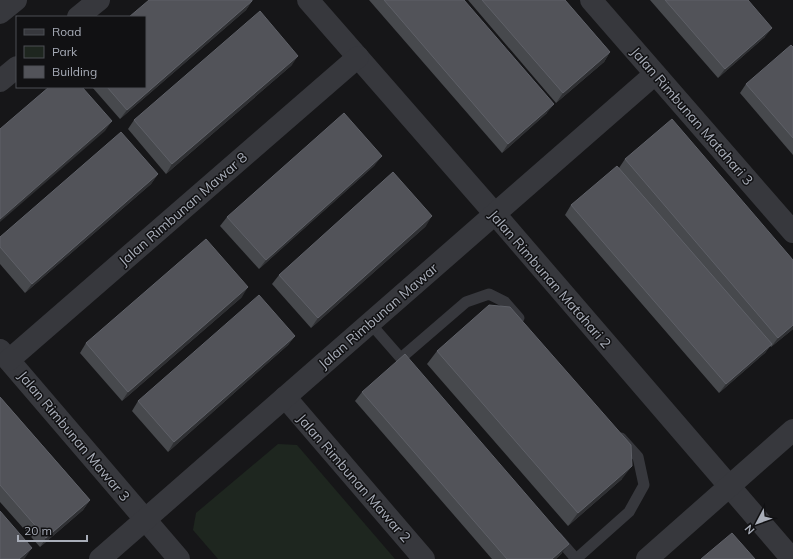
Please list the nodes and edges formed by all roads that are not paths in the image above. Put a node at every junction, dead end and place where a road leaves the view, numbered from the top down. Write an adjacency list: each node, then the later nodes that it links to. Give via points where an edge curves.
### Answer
1 (16, 0): 5 (street)
2 (98, 0): 6 (street)
3 (308, 0): 7 (street, Jalan Rimbunan Matahari 2)
4 (591, 0): 9 (street, Jalan Rimbunan Matahari 3)
5 (0, 13)
6 (79, 16)
7 (358, 57): 11 (street, Jalan Rimbunan Matahari 2); 15 (street, Jalan Rimbunan Mawar 8)
8 (16, 68): 10 (street)
9 (655, 74): 11 (street, Jalan Rimbunan Mawar); 12 (street, Jalan Rimbunan Matahari 3)
10 (0, 81)
11 (495, 214): 13 (street, Jalan Rimbunan Mawar); 21 (street, Jalan Rimbunan Matahari 2)
12 (793, 232)
13 (370, 323): 16 (lane); 18 (street, Jalan Rimbunan Mawar)
14 (526, 326): 16 (lane, via 505,302 489,294 466,302)
15 (4, 355): 22 (street, Jalan Rimbunan Mawar 3)
16 (401, 358): 17 (lane)
17 (411, 370)
18 (285, 397): 22 (street, Jalan Rimbunan Mawar); 26 (street, Jalan Rimbunan Mawar 2)
19 (612, 427): 27 (lane, via 638,457 644,485 629,512)
20 (793, 430): 21 (street)
21 (729, 487): 28 (street); 29 (street, Jalan Rimbunan Matahari 2)
22 (145, 520): 24 (street, Jalan Rimbunan Mawar); 25 (street, Jalan Rimbunan Mawar 3)
23 (550, 529): 27 (lane)
24 (100, 559)
25 (179, 559)
26 (424, 559)
27 (576, 559)
28 (647, 559)
29 (792, 559)

